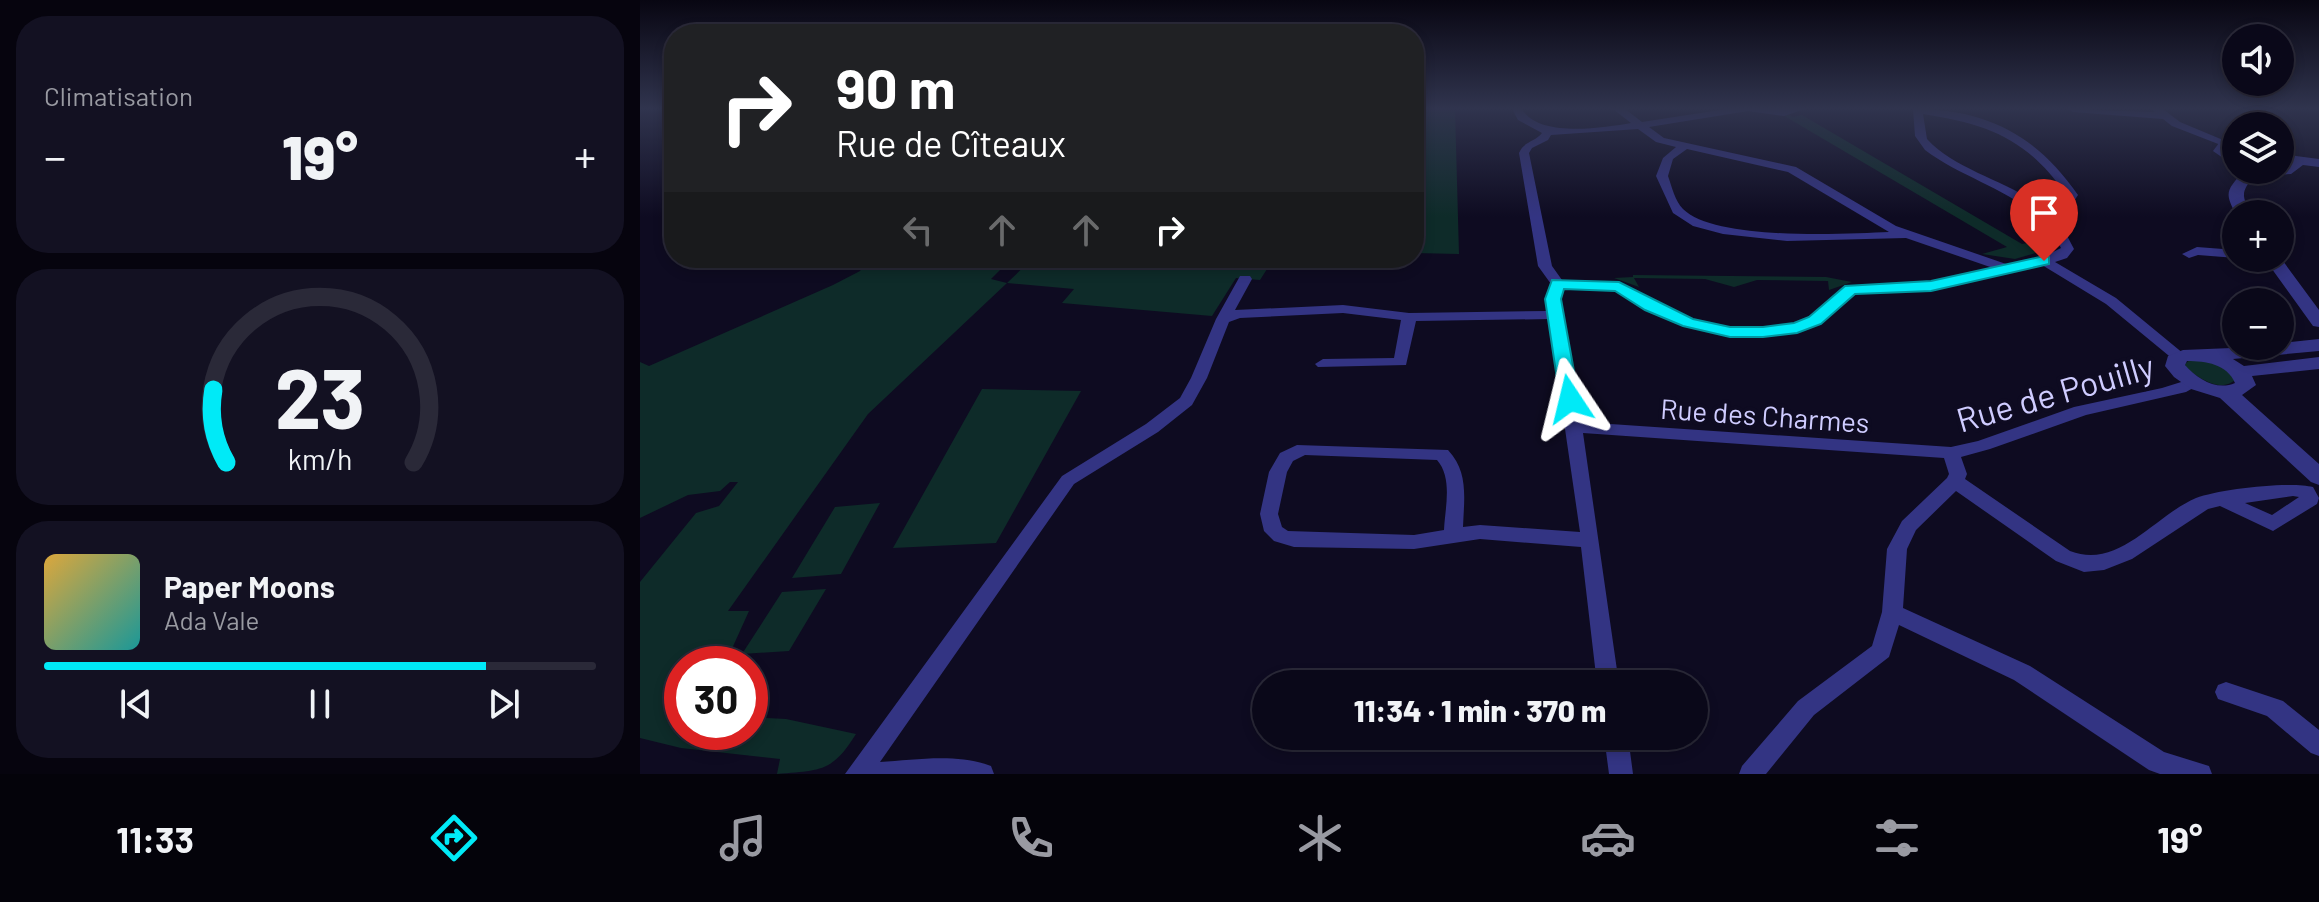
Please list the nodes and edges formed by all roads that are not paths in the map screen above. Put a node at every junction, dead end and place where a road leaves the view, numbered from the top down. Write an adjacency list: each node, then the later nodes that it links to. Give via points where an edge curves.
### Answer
1 (1529, 145): 16 (street, via 1524,153 1545,266)
2 (1680, 145): 5 (street)
3 (1928, 145): 8 (street)
4 (2032, 145): 8 (street, via 2072,195)
5 (1684, 146): 9 (street, via 1804,174); 9 (street, via 1668,158 1662,176 1676,209 1700,226 1745,234)
6 (2294, 158): 7 (street)
7 (2319, 163)
8 (2043, 211): 12 (street, via 2068,249)
9 (1905, 235): 13 (street)
10 (2222, 253): 11 (street)
11 (2189, 254)
12 (2044, 261): 13 (street); 23 (street, via 2111,301)
13 (2006, 268): 16 (street, via 1931,286 1851,289 1815,321 1763,332 1689,323 1619,286)
14 (2282, 272): 20 (street)
15 (1245, 279): 19 (street)
16 (1558, 284): 17 (street, via 1552,295)
17 (1555, 315): 18 (street); 29 (street)
18 (1409, 317): 19 (street, via 1343,309); 25 (street, via 1401,362)
19 (1223, 319): 42 (street, via 1186,401 1068,480)
20 (2319, 322)
21 (2319, 341): 22 (street)
22 (2202, 356): 23 (street); 26 (street)
23 (2179, 357): 27 (street, via 2174,363 2177,371)
24 (2319, 363): 26 (street)
25 (1323, 364)
26 (2241, 373): 28 (street, via 2246,385)
27 (2194, 383): 28 (street); 30 (street, Rue de Pouilly, via 2081,410 1983,448)
28 (2226, 392): 32 (street)
29 (1574, 427): 30 (street, Rue des Charmes); 35 (street)
30 (1951, 453): 31 (street, Rue de Pouilly)
31 (1955, 481): 33 (street, via 2078,564 2125,555 2201,504); 36 (street, Rue de Pouilly, via 1909,526 1897,549)
32 (2315, 487): 33 (street); 33 (street, via 2310,499 2273,524)
33 (2222, 499)
34 (1454, 535): 34 (street, via 1455,472 1442,454 1303,449 1286,457 1278,472 1269,514 1281,536 1414,542); 35 (street)
35 (1588, 540): 37 (street)
36 (1892, 612): 41 (street, via 2022,673); 46 (street, Rue de Pouilly, via 1881,651 1806,708)
37 (1606, 670)
38 (2226, 692): 39 (street, via 2275,708)
39 (2319, 745)
40 (1618, 750): 45 (street)
41 (2156, 768): 47 (street)
42 (857, 774)
43 (867, 774): 44 (street)
44 (982, 774)
45 (1621, 774)
46 (1751, 774)
47 (2200, 774)

